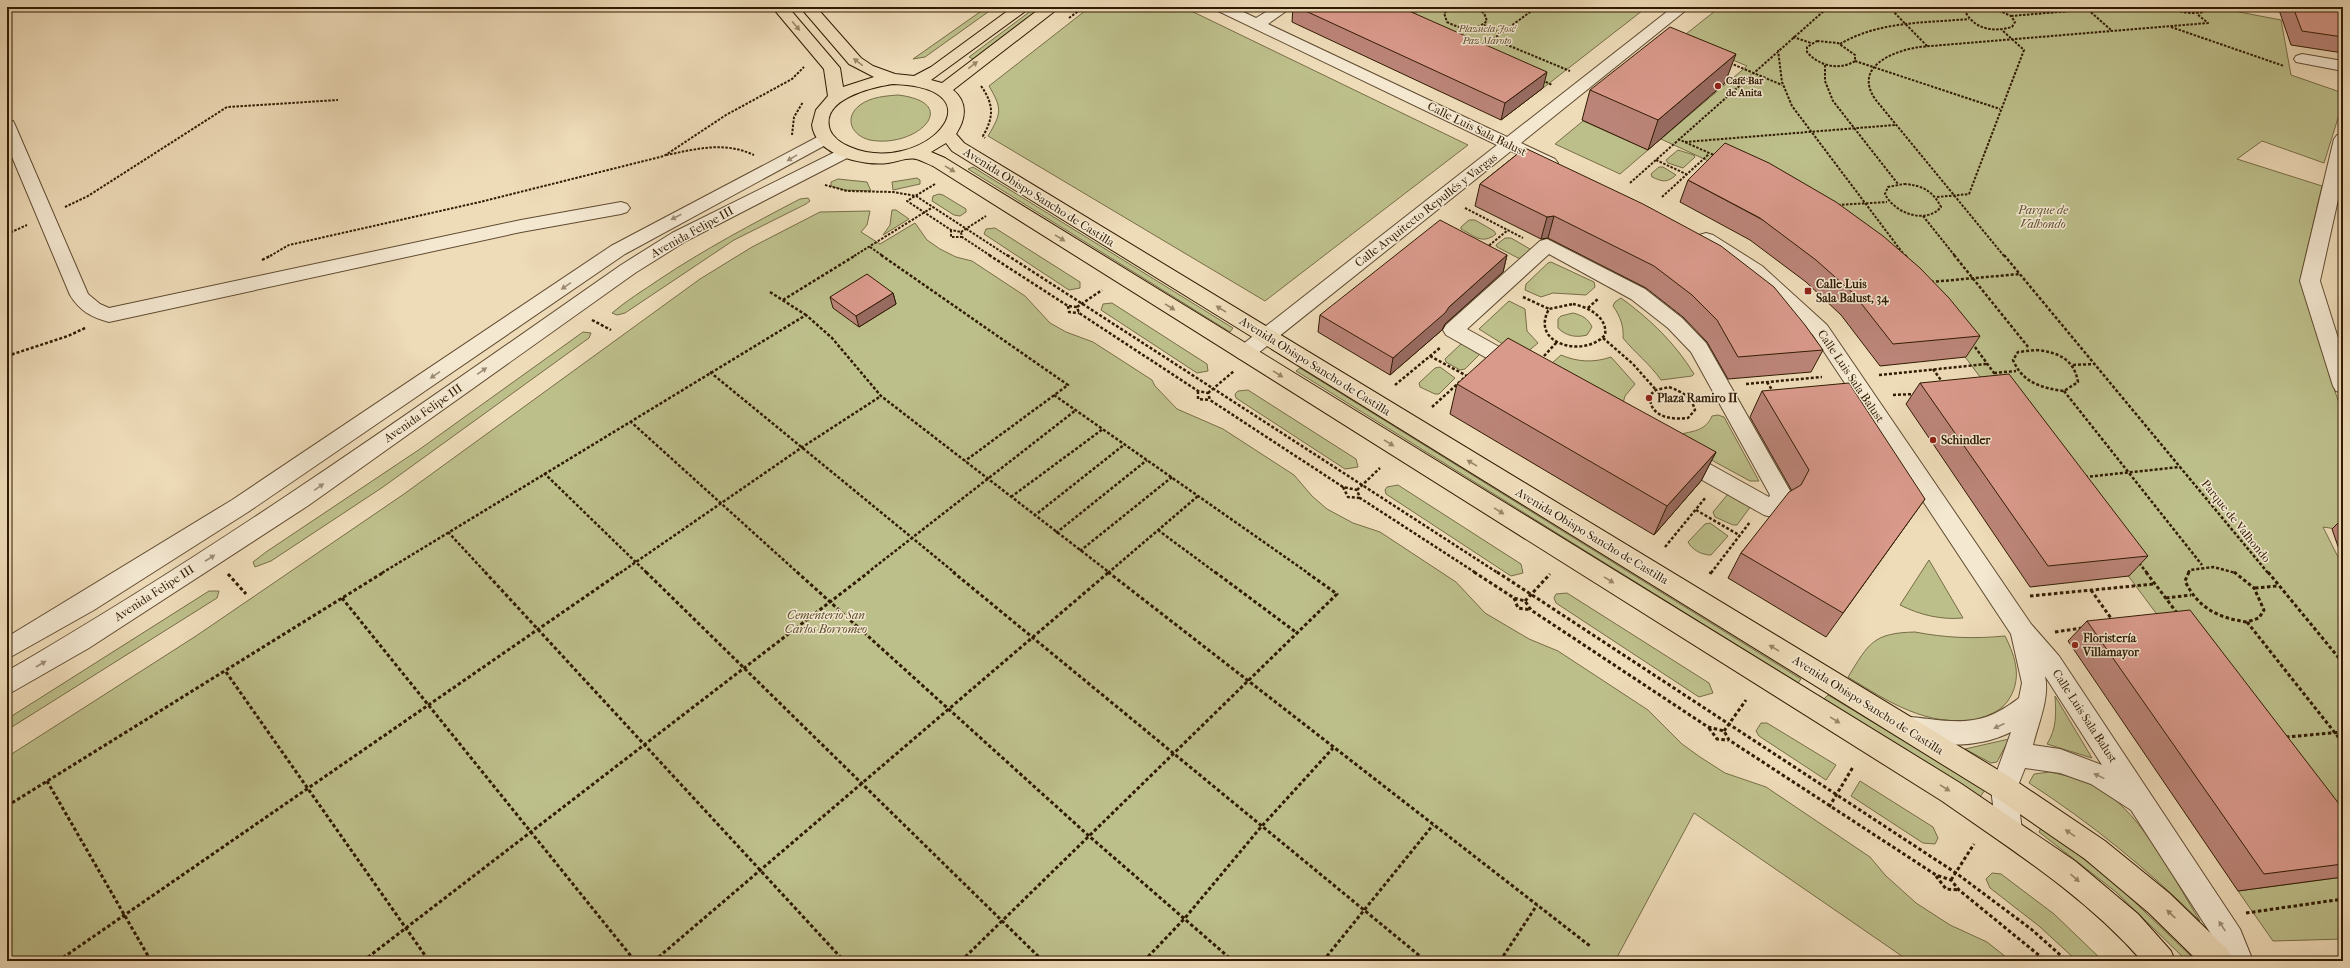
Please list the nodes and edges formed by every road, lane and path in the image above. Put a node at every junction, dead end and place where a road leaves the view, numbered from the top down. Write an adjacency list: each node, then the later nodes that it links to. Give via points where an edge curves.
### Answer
1 (780, 7): 64 (main road, one-way to 64, via 832,68)
2 (808, 7): 57 (main road, one-way to 2, via 867,69 855,61)
3 (1023, 7): 58 (main road, via 937,70)
4 (1052, 7): 63 (main road, one-way to 4)
5 (1221, 7): 29 (street, Calle Luis Sala Balust)
6 (1284, 7): 29 (street)
7 (1423, 7): 26 (path)
8 (1440, 7): 24 (path)
9 (1453, 7): 24 (path)
10 (1472, 7): 22 (path)
11 (1481, 7): 22 (path)
12 (1537, 7): 37 (path)
13 (1682, 7): 79 (street, Calle Arquitecto Repullés y Vargas)
14 (1845, 7): 38 (path, via 1826,9)
15 (1889, 7): 31 (path)
16 (1975, 7): 28 (path, via 1969,8 1966,13)
17 (1991, 7): 27 (path)
18 (2084, 7): 23 (path)
19 (2118, 7): 23 (path)
20 (2169, 7): 25 (path)
21 (2208, 7): 25 (path, via 2204,12)
22 (1478, 9): 30 (path, via 1487,17)
23 (2087, 9): 27 (path); 36 (path)
24 (1447, 10): 32 (path, via 1444,18)
25 (2197, 14): 33 (path, via 2208,23)
26 (1411, 15)
27 (2011, 16): 35 (path, via 2015,22 2012,27)
28 (1968, 19): 31 (path); 35 (path, via 1984,28)
29 (1257, 24): 79 (street, Calle Luis Sala Balust)
30 (1484, 25): 32 (path, via 1470,29); 37 (path)
31 (1906, 25): 42 (path, via 1870,30 1848,38); 44 (path)
32 (1453, 26): 34 (path)
33 (2170, 26): 36 (path); 48 (path)
34 (1449, 29)
35 (2002, 30): 40 (path)
36 (2112, 31): 40 (path)
37 (1501, 33): 39 (path)
38 (1792, 37): 41 (path); 45 (path)
39 (1493, 38): 43 (path); 53 (path)
40 (2013, 40): 44 (path); 67 (path, via 2024,50)
41 (1811, 44): 42 (path, via 1824,41); 49 (path, via 1807,47 1810,57)
42 (1840, 44): 46 (path, via 1850,49 1855,55)
43 (1481, 46)
44 (1927, 46): 52 (path, via 1894,52)
45 (1778, 50): 54 (path); 61 (path)
46 (1855, 61): 49 (path, via 1844,66); 52 (path)
47 (1726, 62): 54 (path)
48 (2296, 63): 51 (street)
49 (1825, 64): 70 (path, via 1823,76 1829,95)
50 (806, 66): 83 (path, via 792,78 726,115)
51 (2343, 66)
52 (1873, 67): 67 (path); 69 (path, Parque de Valhondo, via 1868,82 1870,91)
53 (1571, 71)
54 (1752, 73): 59 (path); 61 (path)
55 (1720, 75): 59 (path)
56 (1536, 78): 60 (path)
57 (893, 79): 58 (main road); 64 (main road, via 862,85)
58 (917, 81): 63 (main road)
59 (1741, 83): 76 (path)
60 (1553, 85)
61 (1783, 85): 71 (path, via 1792,106)
62 (981, 86): 75 (path, via 987,92 992,108 991,124 983,136)
63 (942, 90): 72 (main road, via 952,99 957,110 955,122)
64 (836, 98): 74 (main road, via 823,113 820,122)
65 (338, 100): 104 (path, via 227,107 88,196)
66 (805, 100): 73 (path, via 796,110)
67 (2000, 109): 94 (path, via 1969,194)
68 (7, 125): 104 (street)
69 (1895, 125): 70 (path); 94 (path, Parque de Valhondo)
70 (1854, 128): 71 (path); 92 (path)
71 (1810, 132): 78 (path); 98 (path)
72 (947, 134): 81 (main road, via 934,144); 136 (main road, Avenida Obispo Sancho de Castilla, one-way to 72, via 958,147)
73 (792, 138)
74 (825, 138): 80 (main road); 234 (street, Avenida Felipe III, one-way to 234, via 785,162 664,223 618,250 289,476)
75 (988, 139)
76 (1678, 139): 78 (path); 86 (path)
77 (2343, 139): 159 (street, via 2310,280)
78 (1684, 142): 82 (path)
79 (1510, 144): 87 (street, Calle Luis Sala Balust); 136 (street, Calle Arquitecto Repullés y Vargas)
80 (845, 152): 81 (main road, via 878,158); 239 (street, Avenida Felipe III, one-way to 80, via 80,641 301,499 628,269 678,237)
81 (915, 152): 143 (main road, Avenida Obispo Sancho de Castilla, one-way to 143, via 955,172)
82 (1709, 154): 85 (path); 88 (path)
83 (664, 156): 84 (path, via 721,144 743,149); 116 (path, via 480,202 289,245)
84 (757, 157)
85 (1716, 157)
86 (1656, 160): 88 (path); 90 (path)
87 (1562, 169)
88 (1686, 174): 95 (path)
89 (936, 183): 93 (path)
90 (1630, 183)
91 (822, 184): 93 (path, via 834,190 855,193 904,192)
92 (1898, 184): 96 (path, via 1921,187); 97 (path, via 1888,187 1884,194)
93 (916, 196): 100 (path); 103 (path, via 907,201)
94 (1955, 196): 96 (path); 119 (path, Parque de Valhondo)
95 (1662, 197)
96 (1937, 197): 106 (path, via 1941,207 1936,213)
97 (1887, 202): 98 (path); 106 (path, via 1898,210)
98 (1866, 203): 99 (path); 117 (path)
99 (1831, 206)
100 (933, 207): 103 (path); 107 (path)
101 (621, 208): 132 (street, via 521,226)
102 (1465, 208): 110 (path)
103 (925, 213): 109 (path); 114 (path)
104 (46, 216): 112 (path); 132 (street, via 78,297 94,311)
105 (986, 216): 107 (path)
106 (1923, 216): 120 (path)
107 (967, 228): 111 (path); 126 (path)
108 (1688, 229): 230 (street, Calle Luis Sala Balust, via 1755,270 1820,330)
109 (950, 230): 111 (path); 113 (path, via 951,236)
110 (1508, 230): 115 (path); 118 (path, via 1483,250)
111 (961, 232): 113 (path)
112 (7, 234)
113 (962, 237): 127 (path)
114 (870, 247): 125 (path); 166 (path, via 1068,384)
115 (1543, 248): 118 (street); 158 (street, via 1546,245 1644,298 1675,323 1698,348)
116 (255, 264)
117 (1912, 264)
118 (1520, 270): 121 (street)
119 (2020, 274): 120 (path); 145 (path, Parque de Valhondo)
120 (1974, 279): 122 (path, via 1926,283); 139 (path)
121 (1500, 287): 129 (path); 135 (street, via 1453,330)
122 (1931, 289)
123 (1102, 290): 126 (path)
124 (770, 292): 125 (path)
125 (783, 300): 131 (path)
126 (1082, 304): 128 (path); 160 (path)
127 (1068, 306): 128 (path); 130 (path, via 1069,312)
128 (1077, 307): 130 (path)
129 (1549, 309): 137 (path, via 1560,304 1588,308 1598,314 1604,322 1606,331); 137 (path, via 1542,316 1542,325 1547,334 1557,342 1584,347)
130 (1079, 313): 162 (path)
131 (806, 314): 149 (path); 168 (path, via 832,338)
132 (109, 315): 141 (path, via 68,336)
133 (592, 320): 134 (path)
134 (611, 330)
135 (1459, 333): 140 (street); 142 (path)
136 (1266, 336): 143 (street, Calle Arquitecto Repullés y Vargas); 246 (main road, Avenida Obispo Sancho de Castilla, one-way to 136)
137 (1603, 338): 161 (path, via 1633,364)
138 (1969, 339): 144 (path)
139 (2029, 348): 146 (path, via 2061,356); 148 (path, via 2015,356 2013,360)
140 (1493, 352): 152 (path); 186 (street)
141 (7, 356)
142 (1430, 356): 152 (path); 156 (path)
143 (1239, 362): 160 (path); 268 (main road, Avenida Obispo Sancho de Castilla, one-way to 268, via 1951,792)
144 (1987, 364): 147 (path); 150 (path)
145 (2094, 364): 146 (path); 179 (path, Parque de Valhondo)
146 (2073, 365): 163 (path, via 2078,374 2078,382 2073,388)
147 (1932, 369): 151 (path); 157 (path)
148 (2016, 370): 150 (path); 163 (path, via 2028,382 2046,389)
149 (709, 372): 173 (path); 176 (path)
150 (1994, 373): 154 (path)
151 (1879, 375)
152 (1467, 376): 171 (path)
153 (1822, 377): 155 (path)
154 (2000, 381)
155 (1767, 382): 158 (path); 167 (path)
156 (1395, 385)
157 (1945, 385)
158 (1721, 386): 194 (street, via 1782,496 1772,509)
159 (2343, 386)
160 (1213, 388): 164 (path); 187 (path)
161 (1656, 390): 161 (path, via 1669,388 1682,391 1693,400 1695,410 1688,418 1675,420 1660,416 1649,402 1650,395)
162 (1198, 391): 164 (path); 170 (path, via 1198,399)
163 (2064, 391): 181 (path)
164 (1208, 393): 170 (path)
165 (1921, 393): 169 (path)
166 (1054, 395): 172 (path); 178 (path)
167 (1775, 395)
168 (881, 396): 176 (path); 178 (path)
169 (1893, 396)
170 (1210, 400): 188 (path)
171 (1432, 407)
172 (1076, 410): 174 (path); 185 (path)
173 (630, 421): 182 (path); 193 (path)
174 (1103, 429): 175 (path); 191 (path)
175 (1125, 444): 177 (path); 196 (path)
176 (802, 448): 193 (path); 201 (path)
177 (1147, 460): 183 (path); 199 (path)
178 (964, 461): 185 (path)
179 (2180, 467): 181 (path); 212 (path, Parque de Valhondo)
180 (1380, 468): 187 (path)
181 (2128, 472): 184 (path); 206 (path)
182 (544, 473): 198 (path); 205 (path)
183 (1172, 477): 190 (path); 203 (path)
184 (2081, 477)
185 (988, 479): 191 (path); 201 (path)
186 (1720, 480): 194 (street); 195 (path)
187 (1362, 485): 189 (path); 217 (path)
188 (1343, 487): 189 (path); 192 (path, via 1348,497)
189 (1357, 490): 192 (path)
190 (1198, 496): 197 (path); 231 (path, via 1337,594)
191 (1011, 497): 196 (path)
192 (1360, 498): 220 (path)
193 (721, 503): 205 (path); 222 (path)
194 (1763, 504): 200 (path)
195 (1696, 510): 200 (path); 202 (path)
196 (1034, 516): 199 (path)
197 (1158, 530): 208 (path); 231 (path)
198 (448, 532): 219 (path); 229 (path)
199 (1056, 533): 203 (path)
200 (1740, 535): 210 (path)
201 (912, 538): 222 (path); 233 (path)
202 (1665, 547)
203 (1080, 551): 208 (path)
204 (2136, 559): 211 (path)
205 (636, 563): 229 (path); 236 (path)
206 (2202, 565): 213 (path, via 2220,567 2238,575); 216 (path, via 2190,570 2187,576 2185,581)
207 (225, 571): 215 (path)
208 (1108, 573): 233 (path); 238 (path)
209 (1550, 574): 217 (path)
210 (1710, 574)
211 (2155, 584): 214 (path); 221 (path)
212 (2277, 586): 213 (path); 235 (path, Parque de Valhondo)
213 (2255, 588): 226 (path, via 2262,598 2264,610 2258,618)
214 (2091, 590): 218 (path); 227 (path, via 2116,624)
215 (246, 594)
216 (2190, 595): 221 (path); 226 (path, via 2206,610 2227,620)
217 (1530, 596): 223 (path); 244 (path)
218 (2030, 596)
219 (342, 598): 237 (path); 242 (path)
220 (1514, 598): 223 (path); 224 (path, via 1518,608)
221 (2166, 598): 225 (path, via 2180,617)
222 (830, 602): 236 (path); 243 (path)
223 (1525, 602): 224 (path)
224 (1531, 610): 245 (path)
225 (2173, 618)
226 (2247, 622): 249 (path)
227 (2108, 625)
228 (2085, 628): 232 (path)
229 (538, 630): 242 (path); 253 (path)
230 (2022, 631): 241 (street, Calle Luis Sala Balust, via 2034,684); 263 (street, Calle Luis Sala Balust, via 2050,663)
231 (1297, 632): 238 (path)
232 (2055, 632)
233 (1032, 638): 243 (path); 255 (path)
234 (7, 649)
235 (2343, 663)
236 (745, 669): 253 (path); 259 (path)
237 (226, 672): 258 (path); 261 (path)
238 (1247, 682): 254 (path); 255 (path)
239 (7, 684)
240 (1746, 700): 244 (path)
241 (2031, 704): 246 (street, one-way to 246, via 2012,720 1992,729 1966,734); 256 (street, Calle Luis Sala Balust)
242 (429, 706): 261 (path); 269 (path)
243 (949, 709): 259 (path); 270 (path)
244 (1729, 724): 247 (path); 262 (path)
245 (1708, 727): 247 (path); 251 (path, via 1718,739)
246 (1905, 727): 260 (main road, Avenida Obispo Sancho de Castilla)
247 (1724, 731): 251 (path)
248 (2343, 732): 249 (path)
249 (2335, 733): 250 (path); 252 (path)
250 (2278, 738)
251 (1729, 740): 265 (path)
252 (2343, 743)
253 (645, 745): 269 (path); 272 (path)
254 (1333, 748): 266 (path); 267 (path)
255 (1172, 754): 267 (path); 270 (path)
256 (2017, 755): 260 (street, Calle Luis Sala Balust); 263 (street, Calle Luis Sala Balust, one-way to 256, via 2100,776 2060,761)
257 (1853, 767): 262 (path)
258 (47, 781): 264 (path); 281 (path)
259 (862, 784): 272 (path); 283 (path)
260 (2004, 788): 268 (street, Calle Luis Sala Balust); 303 (main road, Avenida Obispo Sancho de Castilla, one-way to 260, via 2159,903 2095,850)
261 (308, 789): 281 (path); 284 (path)
262 (1837, 795): 265 (path); 273 (path)
263 (2143, 805): 304 (street, Calle Luis Sala Balust, one-way to 263, via 2230,939)
264 (7, 806)
265 (1829, 806): 274 (path)
266 (1433, 826): 278 (path); 279 (path)
267 (1260, 827): 279 (path); 282 (path)
268 (2009, 830): 302 (main road, Avenida Obispo Sancho de Castilla, one-way to 302, via 2065,870 2122,919)
269 (531, 833): 284 (path); 290 (path)
270 (1089, 836): 282 (path); 283 (path)
271 (1974, 844): 273 (path)
272 (760, 870): 291 (path); 292 (path)
273 (1956, 873): 275 (path); 301 (path, via 2031,929)
274 (1936, 875): 275 (path); 276 (path, via 1946,889)
275 (1951, 880): 276 (path)
276 (1959, 890): 300 (path)
277 (2343, 899): 280 (path)
278 (1537, 905): 285 (path); 299 (path)
279 (1363, 910): 297 (path); 298 (path)
280 (2244, 913)
281 (124, 915): 286 (path); 287 (path)
282 (1185, 918): 295 (path); 296 (path)
283 (1002, 921): 293 (path); 294 (path)
284 (406, 928): 288 (path); 289 (path)
285 (1590, 946)
286 (58, 961)
287 (151, 961)
288 (363, 961)
289 (429, 961)
290 (635, 961)
291 (654, 961)
292 (844, 961)
293 (961, 961)
294 (1042, 961)
295 (1144, 961)
296 (1233, 961)
297 (1323, 961)
298 (1426, 961)
299 (1500, 961)
300 (2046, 961)
301 (2067, 961)
302 (2162, 961)
303 (2219, 961)
304 (2239, 961)

